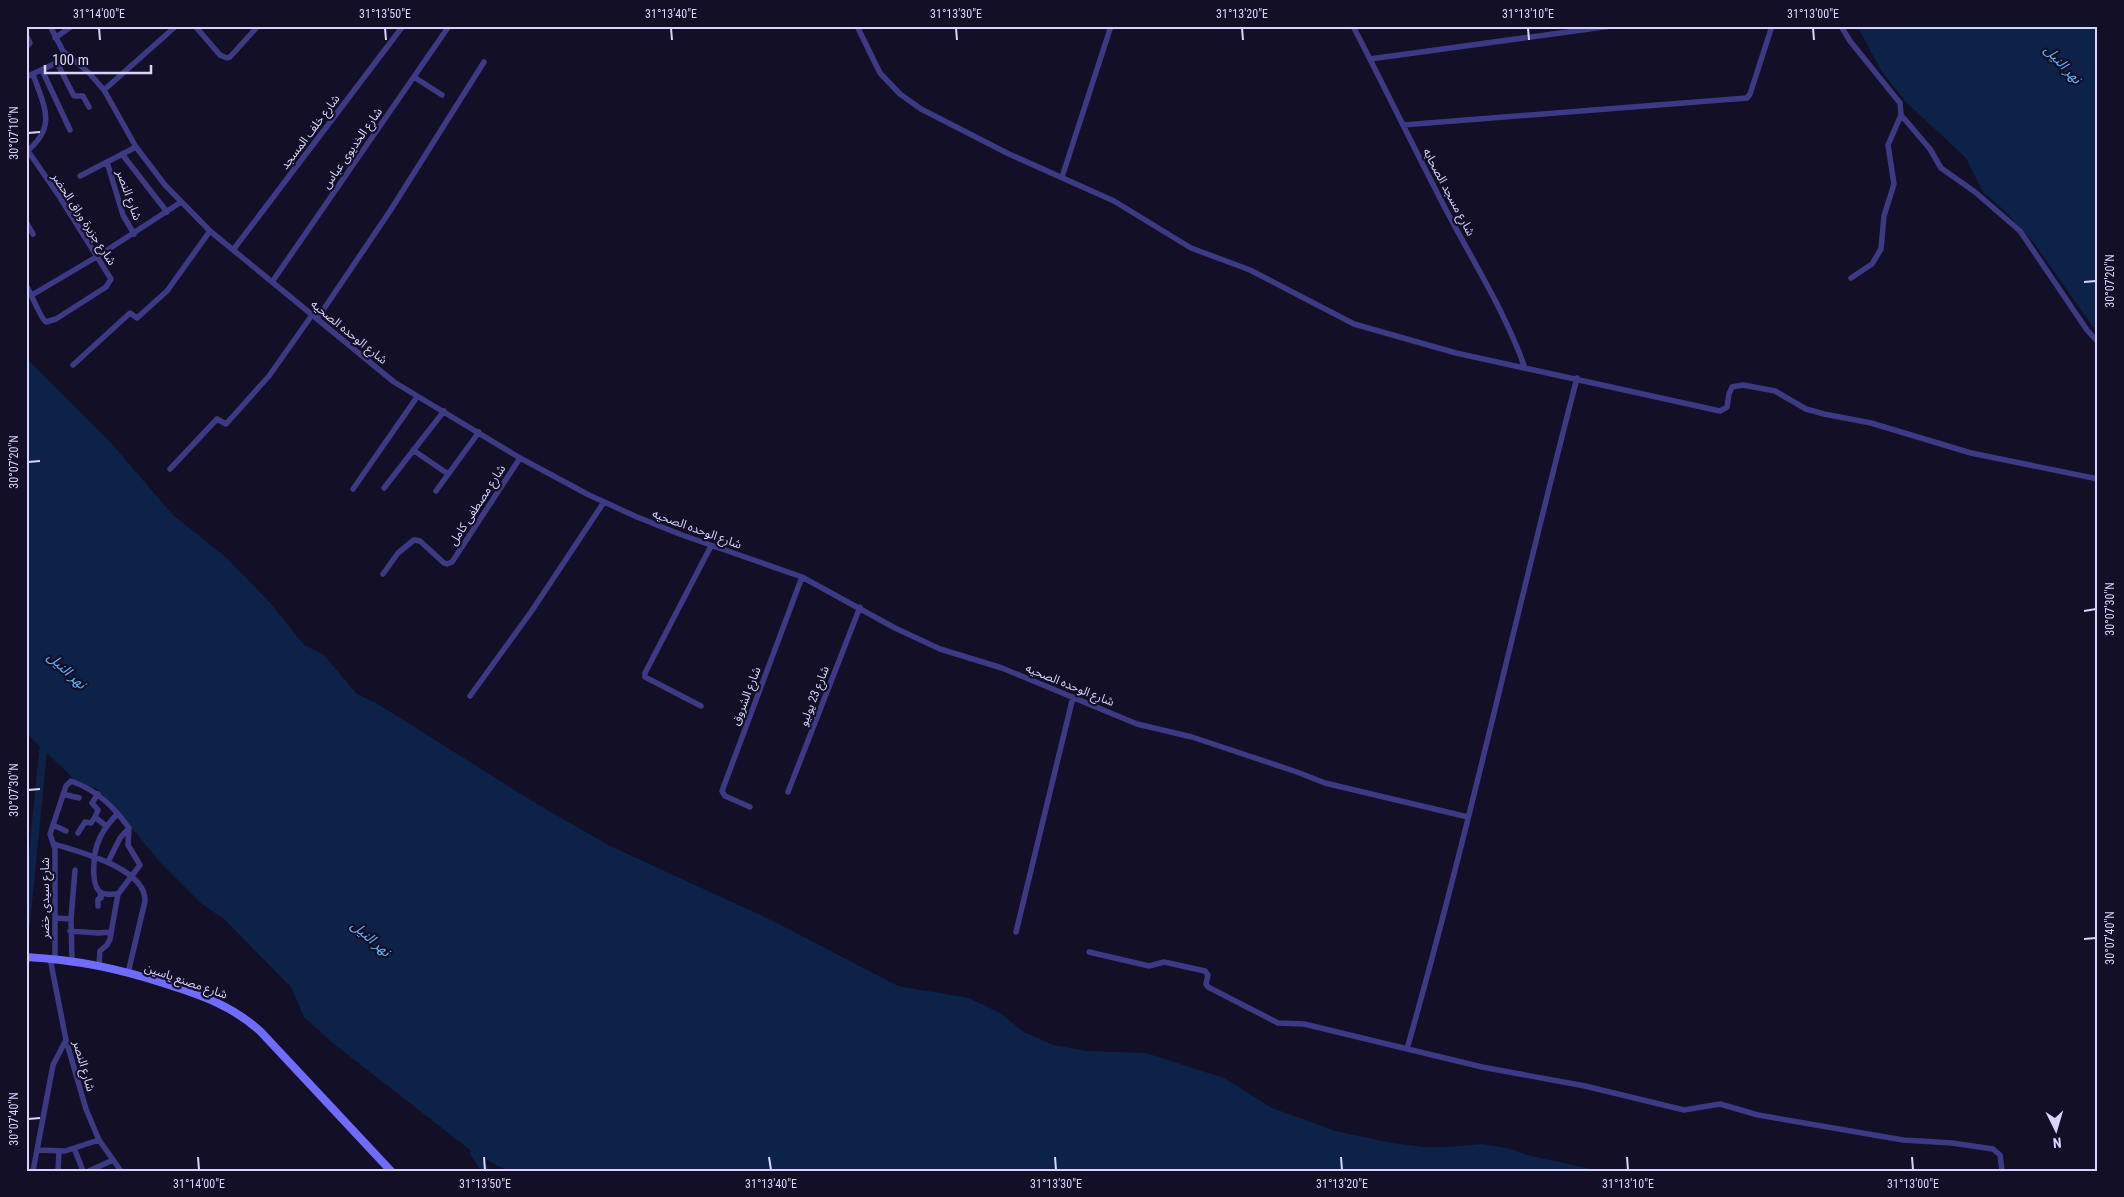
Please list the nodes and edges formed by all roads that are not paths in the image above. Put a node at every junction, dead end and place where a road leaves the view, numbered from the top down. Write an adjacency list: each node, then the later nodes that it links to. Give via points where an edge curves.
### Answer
1 (50, 26): 15 (street, شارع الوحده الصحيه)
2 (72, 26): 15 (street)
3 (176, 26): 25 (street)
4 (195, 26): 5 (street, via 223,58 230,57)
5 (258, 26)
6 (403, 26): 43 (street, شارع خلف المسجد)
7 (449, 26): 24 (street, شارع الخديوى عباس)
8 (857, 26): 36 (street, via 876,66 908,100 950,124)
9 (1111, 26): 36 (street)
10 (1353, 26): 18 (street, شارع مسجد الصحابه)
11 (1612, 26): 18 (street)
12 (1772, 26): 29 (street, via 1747,98)
13 (1841, 26): 28 (street, via 1900,103)
14 (26, 35): 16 (street, via 30,43)
15 (55, 38): 17 (street, شارع الوحده الصحيه)
16 (26, 47)
17 (69, 57): 20 (street); 25 (street, شارع الوحده الصحيه)
18 (1370, 60): 29 (street, شارع مسجد الصحابه)
19 (484, 62): 49 (street, via 390,211)
20 (57, 63): 21 (street); 27 (street, via 74,96 83,96)
21 (42, 70): 22 (street); 30 (street)
22 (33, 74): 23 (street); 32 (street, via 46,120 44,134)
23 (26, 77)
24 (414, 77): 26 (street); 46 (street, شارع الخديوى عباس)
25 (104, 90): 31 (street, شارع الوحده الصحيه)
26 (442, 95)
27 (89, 107)
28 (1901, 114): 45 (street, via 1888,145 1894,184 1884,216 1881,249 1872,264); 50 (street, via 1941,168 2020,231)
29 (1403, 125): 52 (street, شارع مسجد الصحابه, via 1513,333)
30 (70, 130)
31 (136, 147): 33 (street); 37 (street, شارع الوحده الصحيه)
32 (27, 152): 44 (street, شارع جزيرة وراق الحضر)
33 (122, 154): 34 (street); 38 (street)
34 (107, 162): 35 (street); 42 (street, شارع النصر, via 123,215)
35 (80, 176)
36 (1062, 177): 52 (street, via 1130,209 1175,240 1250,270 1354,324 1456,353)
37 (181, 202): 38 (street); 40 (street, شارع الوحده الصحيه)
38 (167, 212): 42 (street)
39 (26, 222): 41 (street)
40 (210, 232): 43 (street, شارع الوحده الصحيه); 51 (street, via 161,297 137,318 130,314)
41 (33, 234)
42 (134, 234): 44 (street)
43 (233, 250): 46 (street, شارع الوحده الصحيه)
44 (98, 256): 48 (street); 48 (street, شارع جزيرة وراق الحضر, via 110,276 109,284 52,322 44,321)
45 (1851, 278)
46 (272, 282): 49 (street, شارع الوحده الصحيه)
47 (26, 285): 48 (street)
48 (32, 295)
49 (314, 317): 54 (street, شارع الوحده الصحيه); 59 (street, via 269,376 226,424 217,419)
50 (2098, 342)
51 (73, 365)
52 (1526, 368): 53 (street)
53 (1578, 378): 61 (street, via 1720,411 1727,407 1732,388 1743,385 1774,392 1806,409 1824,414 1871,423 1980,455); 79 (street)
54 (417, 397): 55 (street, شارع الوحده الصحيه); 63 (street)
55 (444, 411): 56 (street, شارع الوحده الصحيه); 57 (street)
56 (479, 432): 58 (street, شارع الوحده الصحيه); 60 (street)
57 (413, 450): 60 (street); 62 (street)
58 (520, 458): 65 (street, شارع الوحده الصحيه); 67 (street, شارع مصطفى كامل, via 452,562 444,563 420,541 414,540 398,553)
59 (170, 470)
60 (448, 474): 64 (street)
61 (2098, 479)
62 (384, 488)
63 (353, 489)
64 (436, 491)
65 (604, 502): 66 (street, شارع الوحده الصحيه); 70 (street)
66 (711, 546): 68 (street, شارع الوحده الصحيه); 72 (street, via 645,673 646,677)
67 (383, 574)
68 (802, 577): 69 (street, شارع الوحده الصحيه); 77 (street, شارع الشروق, via 722,791 725,796)
69 (860, 607): 71 (street, شارع الوحده الصحيه, via 940,649 1002,668); 73 (street, شارع 23 يوليو)
70 (470, 696)
71 (1074, 698): 79 (street, شارع الوحده الصحيه, via 1137,724 1192,737 1325,783); 98 (street)
72 (701, 706)
73 (788, 792)
74 (63, 794): 75 (street, شارع سيدى خضر, via 69,782); 76 (street); 81 (street, شارع سيدى خضر)
75 (98, 794): 78 (street); 80 (street, via 92,803 98,810)
76 (79, 798)
77 (750, 806)
78 (118, 814): 82 (street); 83 (street)
79 (1468, 817): 106 (street)
80 (95, 818): 82 (street); 85 (street, via 90,823 85,822)
81 (53, 825): 84 (street); 86 (street, شارع سيدى خضر, via 50,838)
82 (106, 826): 87 (street)
83 (129, 828): 88 (street, via 112,850); 90 (street, via 128,844 140,863)
84 (66, 831)
85 (78, 833)
86 (54, 844): 87 (street); 94 (street, شارع سيدى خضر)
87 (94, 857): 88 (street); 91 (street, via 95,881)
88 (108, 862): 90 (street)
89 (76, 870): 95 (street)
90 (132, 877): 92 (street); 104 (street, via 145,896)
91 (100, 892): 92 (street); 93 (street)
92 (118, 894): 97 (street)
93 (98, 906)
94 (55, 918): 95 (street); 101 (street, شارع سيدى خضر)
95 (71, 919): 96 (street)
96 (70, 931): 97 (street); 102 (street)
97 (111, 932): 103 (street, via 109,943 100,950)
98 (1016, 932)
99 (1089, 952): 106 (street, via 1149,966 1164,962 1204,971 1208,975 1208,987 1278,1023 1304,1024)
100 (30, 958): 101 (main road, شارع مصنع ياسين)
101 (53, 958): 102 (main road, شارع مصنع ياسين); 105 (street, شارع النصر)
102 (72, 960): 103 (main road, شارع مصنع ياسين)
103 (99, 965): 104 (main road, شارع مصنع ياسين)
104 (128, 973): 117 (main road, شارع مصنع ياسين, via 209,998 249,1022)
105 (66, 1040): 107 (street, شارع النصر, via 86,1109); 109 (street, via 53,1065)
106 (1407, 1049): 118 (street, via 1684,1110 1720,1104 1758,1115 1903,1140 1993,1149 2000,1155)
107 (99, 1140): 108 (street); 111 (street, شارع النصر)
108 (74, 1148): 110 (street); 114 (street)
109 (37, 1150): 110 (street); 112 (street)
110 (59, 1151): 113 (street)
111 (113, 1160): 115 (street); 116 (street, شارع النصر)
112 (33, 1171)
113 (58, 1171)
114 (83, 1171)
115 (89, 1171)
116 (121, 1171)
117 (391, 1171)
118 (2002, 1171)

